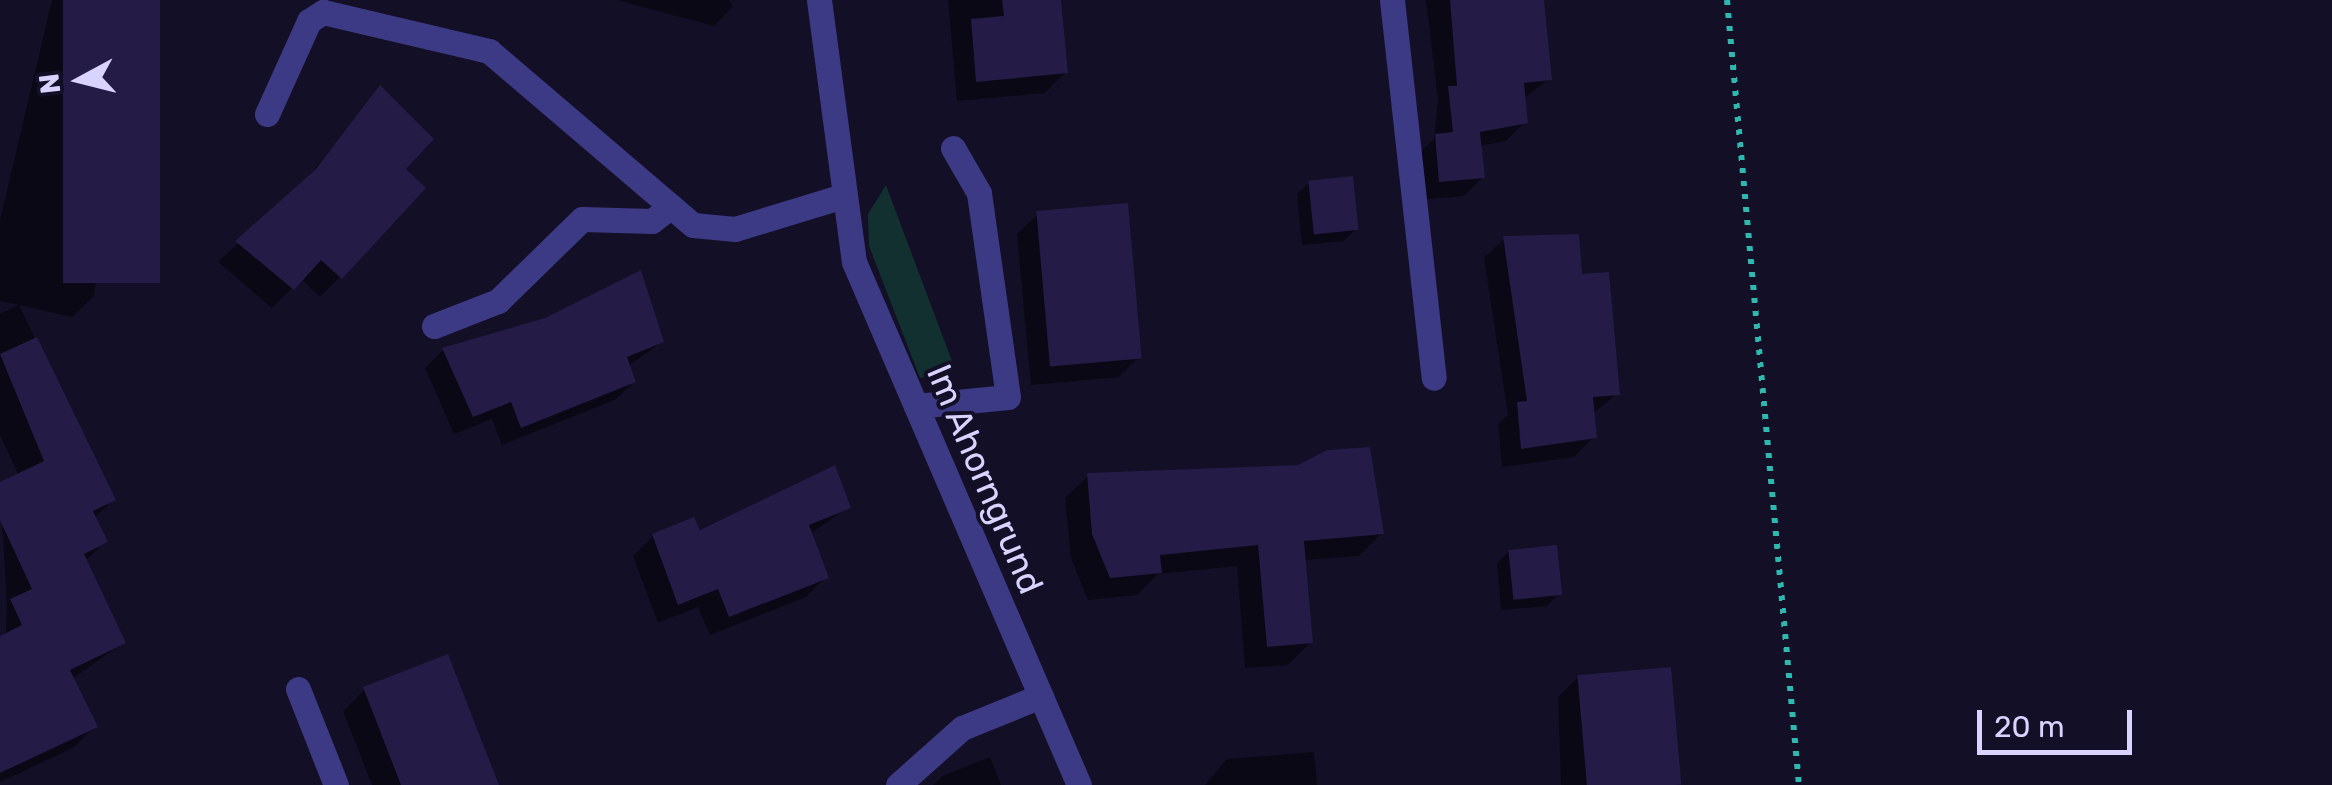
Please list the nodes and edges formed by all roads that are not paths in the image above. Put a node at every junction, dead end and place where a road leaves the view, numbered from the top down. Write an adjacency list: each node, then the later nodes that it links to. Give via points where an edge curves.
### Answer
1 (819, 0): 5 (street, Im Ahorngrund)
2 (1392, 0): 8 (street)
3 (267, 114): 6 (street, via 309,20 323,12 462,42 490,51)
4 (954, 148): 9 (street, via 979,193 1008,397)
5 (844, 196): 6 (street, via 714,231); 9 (street, Im Ahorngrund, via 854,262)
6 (671, 206): 7 (street, via 652,221 582,219 498,301)
7 (434, 326)
8 (1434, 378)
9 (916, 406): 11 (street, Im Ahorngrund)
10 (298, 689): 12 (street)
11 (1040, 696): 13 (street, via 962,728); 14 (street, Im Ahorngrund)
12 (336, 785)
13 (898, 785)
14 (1079, 785)

